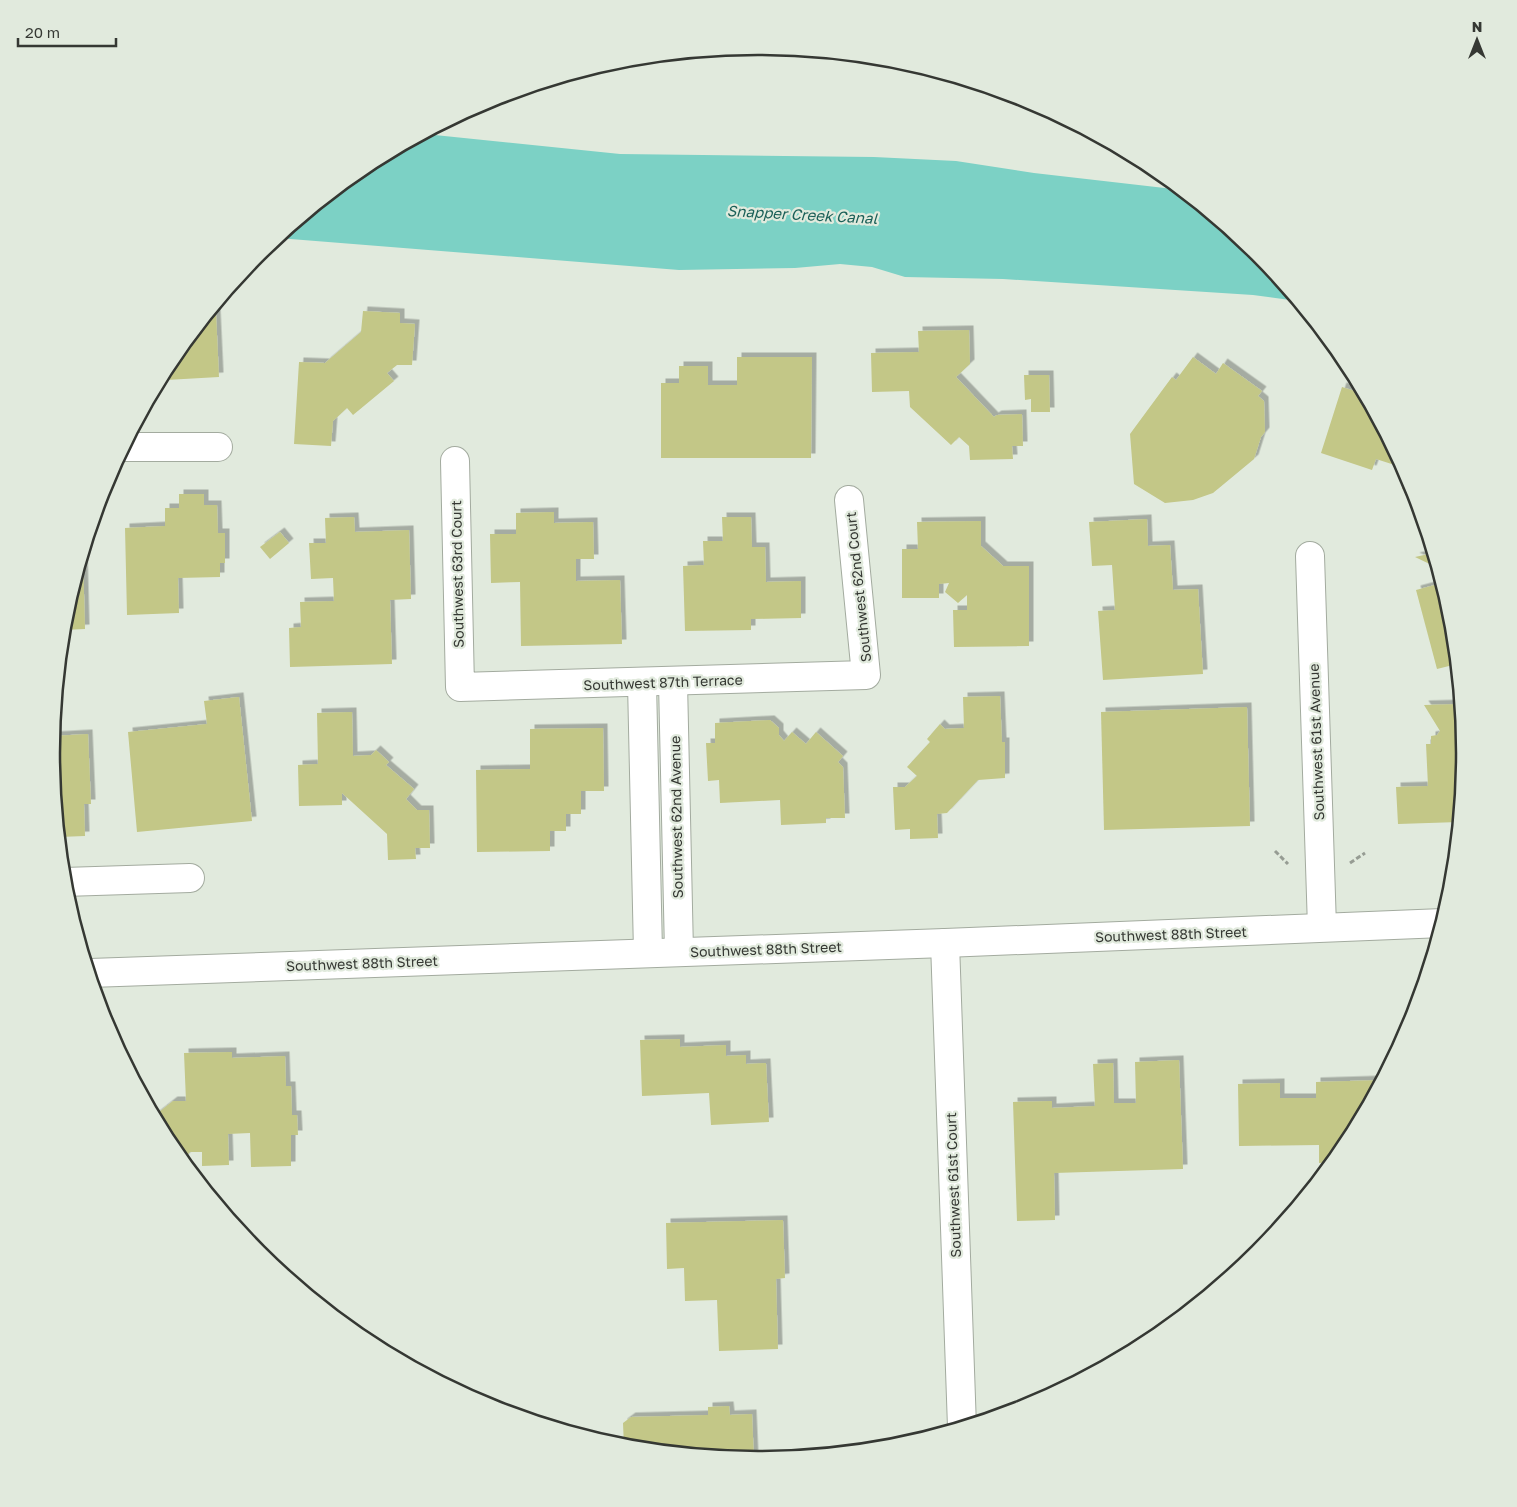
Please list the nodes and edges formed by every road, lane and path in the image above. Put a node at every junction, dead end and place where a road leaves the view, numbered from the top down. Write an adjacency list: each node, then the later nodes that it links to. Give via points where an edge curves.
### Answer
1 (131, 447): 2 (street)
2 (218, 447)
3 (455, 461): 9 (street, Southwest 63rd Court)
4 (849, 500): 6 (street, Southwest 62nd Court)
5 (1310, 556): 15 (street, Southwest 61st Avenue)
6 (866, 675): 8 (street, Southwest 87th Terrace)
7 (642, 682): 8 (street, Southwest 87th Terrace); 9 (street, Southwest 87th Terrace); 17 (street)
8 (673, 682): 18 (street, Southwest 62nd Avenue)
9 (460, 687)
10 (1275, 851): 11 (path)
11 (1289, 865)
12 (190, 878): 13 (street)
13 (72, 882)
14 (1436, 923): 15 (street, Southwest 88th Street)
15 (1322, 927): 16 (street, Southwest 88th Street)
16 (945, 943): 18 (street, Southwest 88th Street); 20 (street, Southwest 61st Court)
17 (648, 952): 18 (street, Southwest 88th Street); 19 (street, Southwest 88th Street)
18 (679, 952)
19 (96, 974)
20 (962, 1421)

